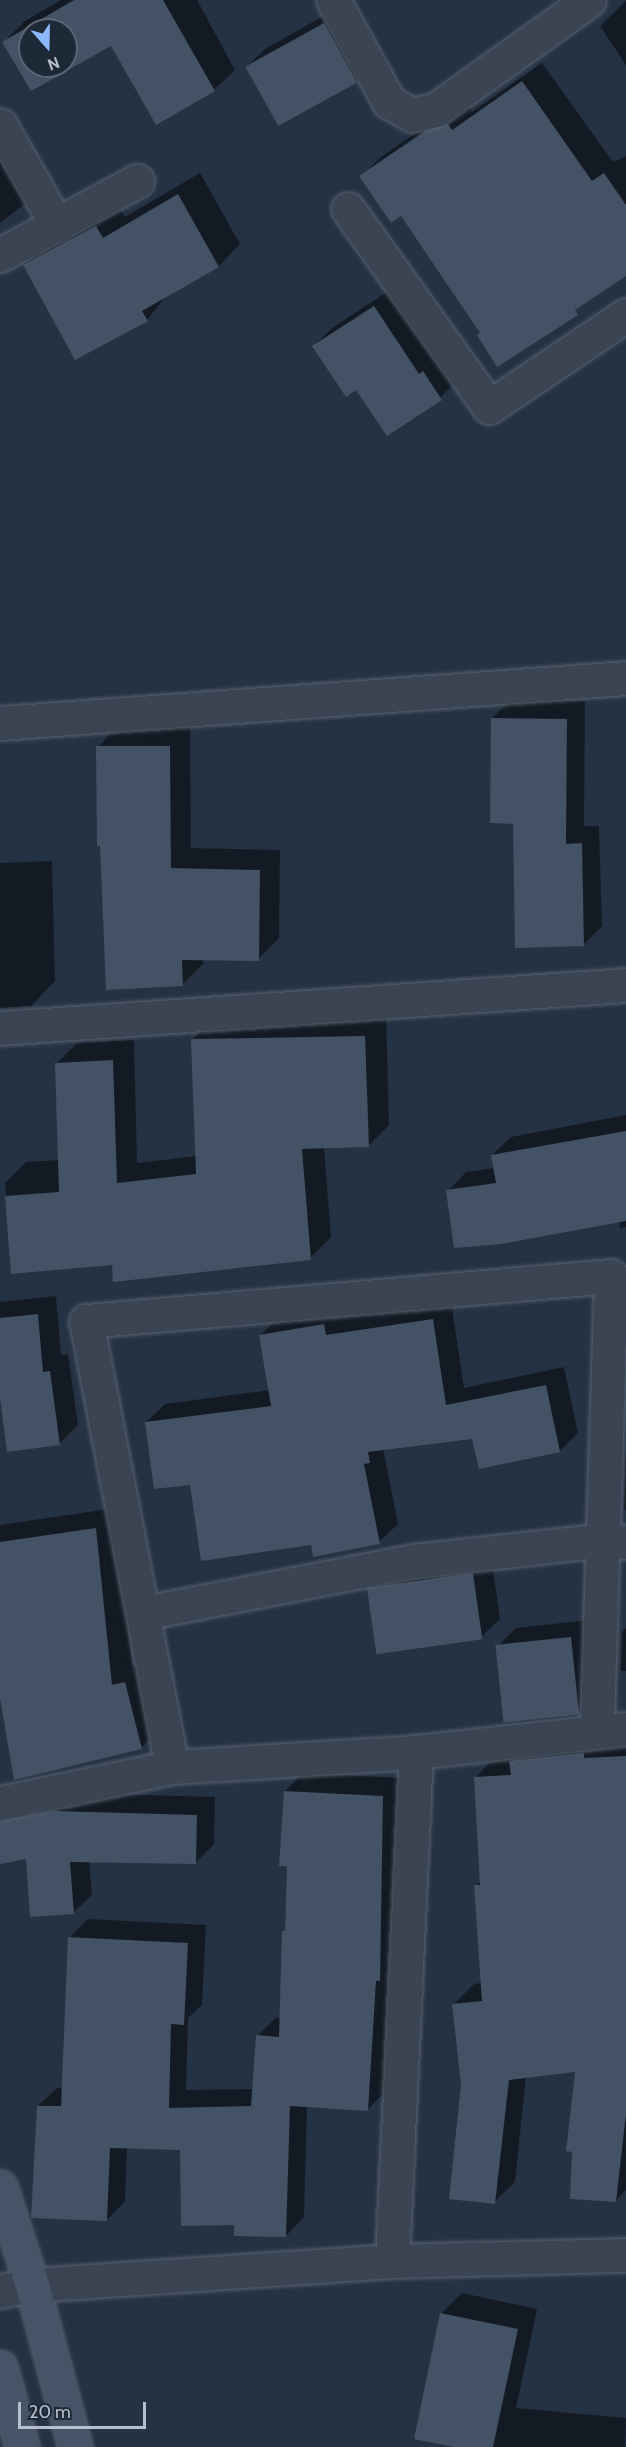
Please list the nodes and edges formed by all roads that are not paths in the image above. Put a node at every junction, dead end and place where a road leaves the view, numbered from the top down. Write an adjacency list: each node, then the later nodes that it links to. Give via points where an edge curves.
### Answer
1 (333, 0): 2 (street, via 389,102 412,115 435,110)
2 (589, 0)
3 (0, 125): 6 (street)
4 (137, 181): 6 (street)
5 (348, 209): 8 (street, via 489,407)
6 (57, 225): 7 (street)
7 (0, 255)
8 (626, 315)
9 (626, 678): 10 (street)
10 (0, 723)
11 (626, 985): 12 (street)
12 (0, 1028)
13 (619, 1275): 14 (street); 15 (street, via 86,1321)
14 (614, 1541): 15 (street, via 414,1561); 16 (street)
15 (142, 1613): 18 (street)
16 (612, 1731): 17 (street)
17 (416, 1752): 18 (street); 22 (street)
18 (172, 1767): 19 (street)
19 (0, 1803)
20 (0, 2187): 23 (street)
21 (626, 2254): 22 (street)
22 (392, 2261): 23 (street)
23 (32, 2285): 24 (street); 27 (street)
24 (0, 2291)
25 (0, 2367): 26 (street)
26 (22, 2447)
27 (75, 2447)

